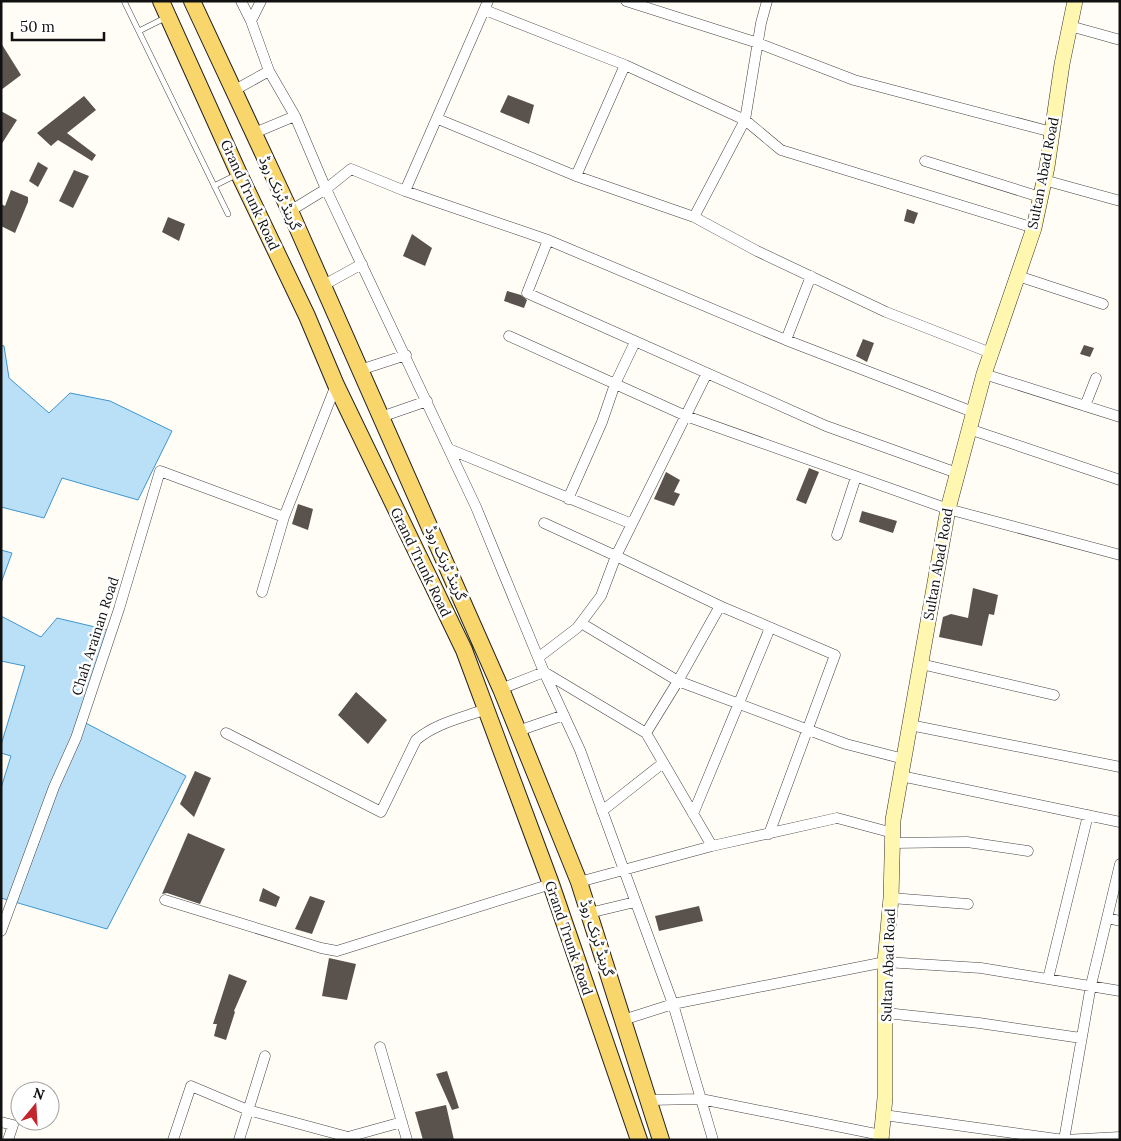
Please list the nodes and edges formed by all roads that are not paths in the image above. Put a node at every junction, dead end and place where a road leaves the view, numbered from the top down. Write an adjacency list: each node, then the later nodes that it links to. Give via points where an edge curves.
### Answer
1 (124, 1): 13 (lane)
2 (161, 1): 10 (main road, Grand Trunk Road)
3 (241, 1): 11 (street)
4 (262, 1): 11 (street)
5 (626, 1): 15 (street)
6 (767, 1): 15 (street)
7 (1075, 1): 12 (street, Sultan Abad Road)
8 (192, 2): 10 (main road); 18 (main road, گرینڈ ٹرنک روڈ)
9 (487, 5): 16 (street); 20 (street)
10 (167, 17): 13 (lane); 25 (main road, Grand Trunk Road)
11 (251, 21): 17 (street)
12 (1070, 26): 14 (street); 22 (street, Sultan Abad Road)
13 (139, 31): 28 (lane)
14 (1120, 40)
15 (758, 43): 21 (street); 22 (street, via 854,80)
16 (625, 66): 21 (street); 26 (street)
17 (269, 72): 18 (street); 19 (street)
18 (233, 91): 23 (main road, گرینڈ ٹرنک روڈ)
19 (296, 116): 23 (street); 29 (street)
20 (438, 119): 26 (street); 30 (street)
21 (745, 120): 35 (street); 36 (street, via 781,150)
22 (1052, 132): 27 (street, Sultan Abad Road)
23 (252, 134): 33 (main road, گرینڈ ٹرنک روڈ)
24 (925, 161): 31 (street)
25 (239, 174): 28 (lane); 53 (main road, Grand Trunk Road)
26 (576, 176): 35 (street)
27 (1044, 180): 31 (street, Sultan Abad Road); 32 (street)
28 (214, 186): 34 (lane)
29 (326, 189): 30 (street, via 351,169); 33 (street); 38 (street)
30 (405, 191): 37 (street)
31 (1040, 198): 36 (street, Sultan Abad Road)
32 (1120, 201)
33 (290, 211): 41 (main road, گرینڈ ٹرنک روڈ)
34 (228, 214)
35 (694, 217): 39 (street)
36 (1034, 228): 40 (street, Sultan Abad Road)
37 (548, 240): 44 (street); 45 (street, via 527,293)
38 (362, 264): 41 (street); 47 (street)
39 (811, 276): 44 (street); 46 (street, via 886,312)
40 (1018, 276): 42 (street); 46 (street, Sultan Abad Road)
41 (322, 286): 48 (main road, گرینڈ ٹرنک روڈ)
42 (1103, 304)
43 (509, 336): 52 (street)
44 (786, 340): 56 (street)
45 (635, 342): 49 (street); 52 (street)
46 (991, 353): 50 (street, Sultan Abad Road)
47 (406, 356): 48 (street); 54 (street)
48 (360, 370): 58 (main road, گرینڈ ٹرنک روڈ)
49 (707, 373): 57 (street); 62 (street, via 826,426)
50 (984, 374): 55 (street); 56 (street, Sultan Abad Road)
51 (1096, 378): 55 (street)
52 (615, 384): 57 (street); 65 (street)
53 (336, 385): 67 (street); 84 (main road, Grand Trunk Road, via 464,650)
54 (427, 401): 58 (street); 61 (street)
55 (1084, 406): 59 (street)
56 (973, 412): 60 (street, Sultan Abad Road)
57 (686, 416): 63 (street); 69 (street)
58 (381, 417): 81 (main road, گرینڈ ٹرنک روڈ)
59 (1120, 418)
60 (969, 429): 62 (street, Sultan Abad Road); 64 (street)
61 (449, 449): 65 (street); 77 (street)
62 (957, 473): 66 (street, Sultan Abad Road)
63 (856, 477): 66 (street); 70 (street)
64 (1120, 480)
65 (568, 499): 69 (street)
66 (948, 509): 71 (street); 78 (street, Sultan Abad Road)
67 (284, 517): 73 (street); 115 (street, Chah Arainan Road, via 160,471 76,738 54,787)
68 (544, 523): 72 (street)
69 (632, 524): 72 (street)
70 (838, 534)
71 (1120, 555)
72 (616, 556): 74 (street); 75 (street, via 601,596)
73 (262, 592)
74 (720, 606): 76 (street); 80 (street)
75 (581, 622): 77 (street); 80 (street)
76 (770, 628): 83 (street); 87 (street, via 834,655)
77 (539, 658): 79 (street)
78 (920, 664): 82 (street); 86 (street, Sultan Abad Road)
79 (544, 672): 81 (street); 85 (street); 90 (street)
80 (678, 681): 83 (street); 90 (street)
81 (501, 689): 89 (main road, گرینڈ ٹرنک روڈ)
82 (1054, 695)
83 (740, 705): 87 (street); 97 (street)
84 (486, 709): 88 (street, via 436,727 416,740 381,812); 91 (main road, Grand Trunk Road)
85 (564, 715): 89 (street); 96 (street)
86 (910, 725): 92 (street, Sultan Abad Road); 94 (street)
87 (807, 730): 92 (street); 100 (street)
88 (226, 733)
89 (519, 733): 91 (main road); 106 (main road, گرینڈ ٹرنک روڈ)
90 (646, 734): 93 (street)
91 (498, 744): 107 (main road, Grand Trunk Road)
92 (904, 759): 95 (street, Sultan Abad Road)
93 (663, 763): 96 (street); 97 (street)
94 (1120, 767)
95 (901, 776): 98 (street); 101 (street, Sultan Abad Road)
96 (602, 811): 105 (street)
97 (694, 814): 102 (street)
98 (1088, 815): 99 (street); 117 (street)
99 (1120, 822)
100 (769, 834): 101 (street, via 837,818); 102 (street)
101 (893, 838): 103 (street, via 967,842); 108 (street, Sultan Abad Road)
102 (712, 846): 105 (street)
103 (1028, 851)
104 (1120, 864): 113 (street)
105 (623, 871): 106 (street); 110 (street)
106 (579, 882): 112 (main road, گرینڈ ٹرنک روڈ)
107 (551, 884): 109 (street, via 337,951); 138 (main road, Grand Trunk Road)
108 (891, 898): 111 (street); 116 (street, Sultan Abad Road)
109 (165, 900)
110 (635, 902): 112 (street); 120 (street)
111 (968, 904)
112 (589, 913): 122 (main road, گرینڈ ٹرنک روڈ)
113 (1107, 918): 114 (street); 118 (street)
114 (1120, 921)
115 (1, 931)
116 (886, 962): 117 (street, via 981,968); 120 (street); 121 (street, Sultan Abad Road)
117 (1048, 979): 118 (street)
118 (1091, 985): 119 (street); 123 (street)
119 (1120, 991)
120 (673, 1004): 122 (street); 126 (street)
121 (886, 1013): 123 (street); 129 (street, Sultan Abad Road)
122 (623, 1020): 127 (main road, گرینڈ ٹرنک روڈ)
123 (1081, 1038): 141 (street)
124 (380, 1047): 131 (street)
125 (265, 1056): 128 (street)
126 (701, 1099): 127 (street); 133 (street); 140 (street)
127 (648, 1100): 139 (main road, گرینڈ ٹرنک روڈ)
128 (248, 1110): 131 (street, via 348,1138); 135 (street, via 191,1086); 136 (street)
129 (884, 1115): 133 (street, Sultan Abad Road); 141 (street)
130 (1, 1122): 134 (street, via 13,1125)
131 (402, 1122): 137 (street)
132 (1120, 1137): 141 (street)
133 (881, 1138)
134 (8, 1140)
135 (173, 1140)
136 (239, 1140)
137 (407, 1140)
138 (639, 1140)
139 (661, 1140)
140 (714, 1140)
141 (1064, 1140)

